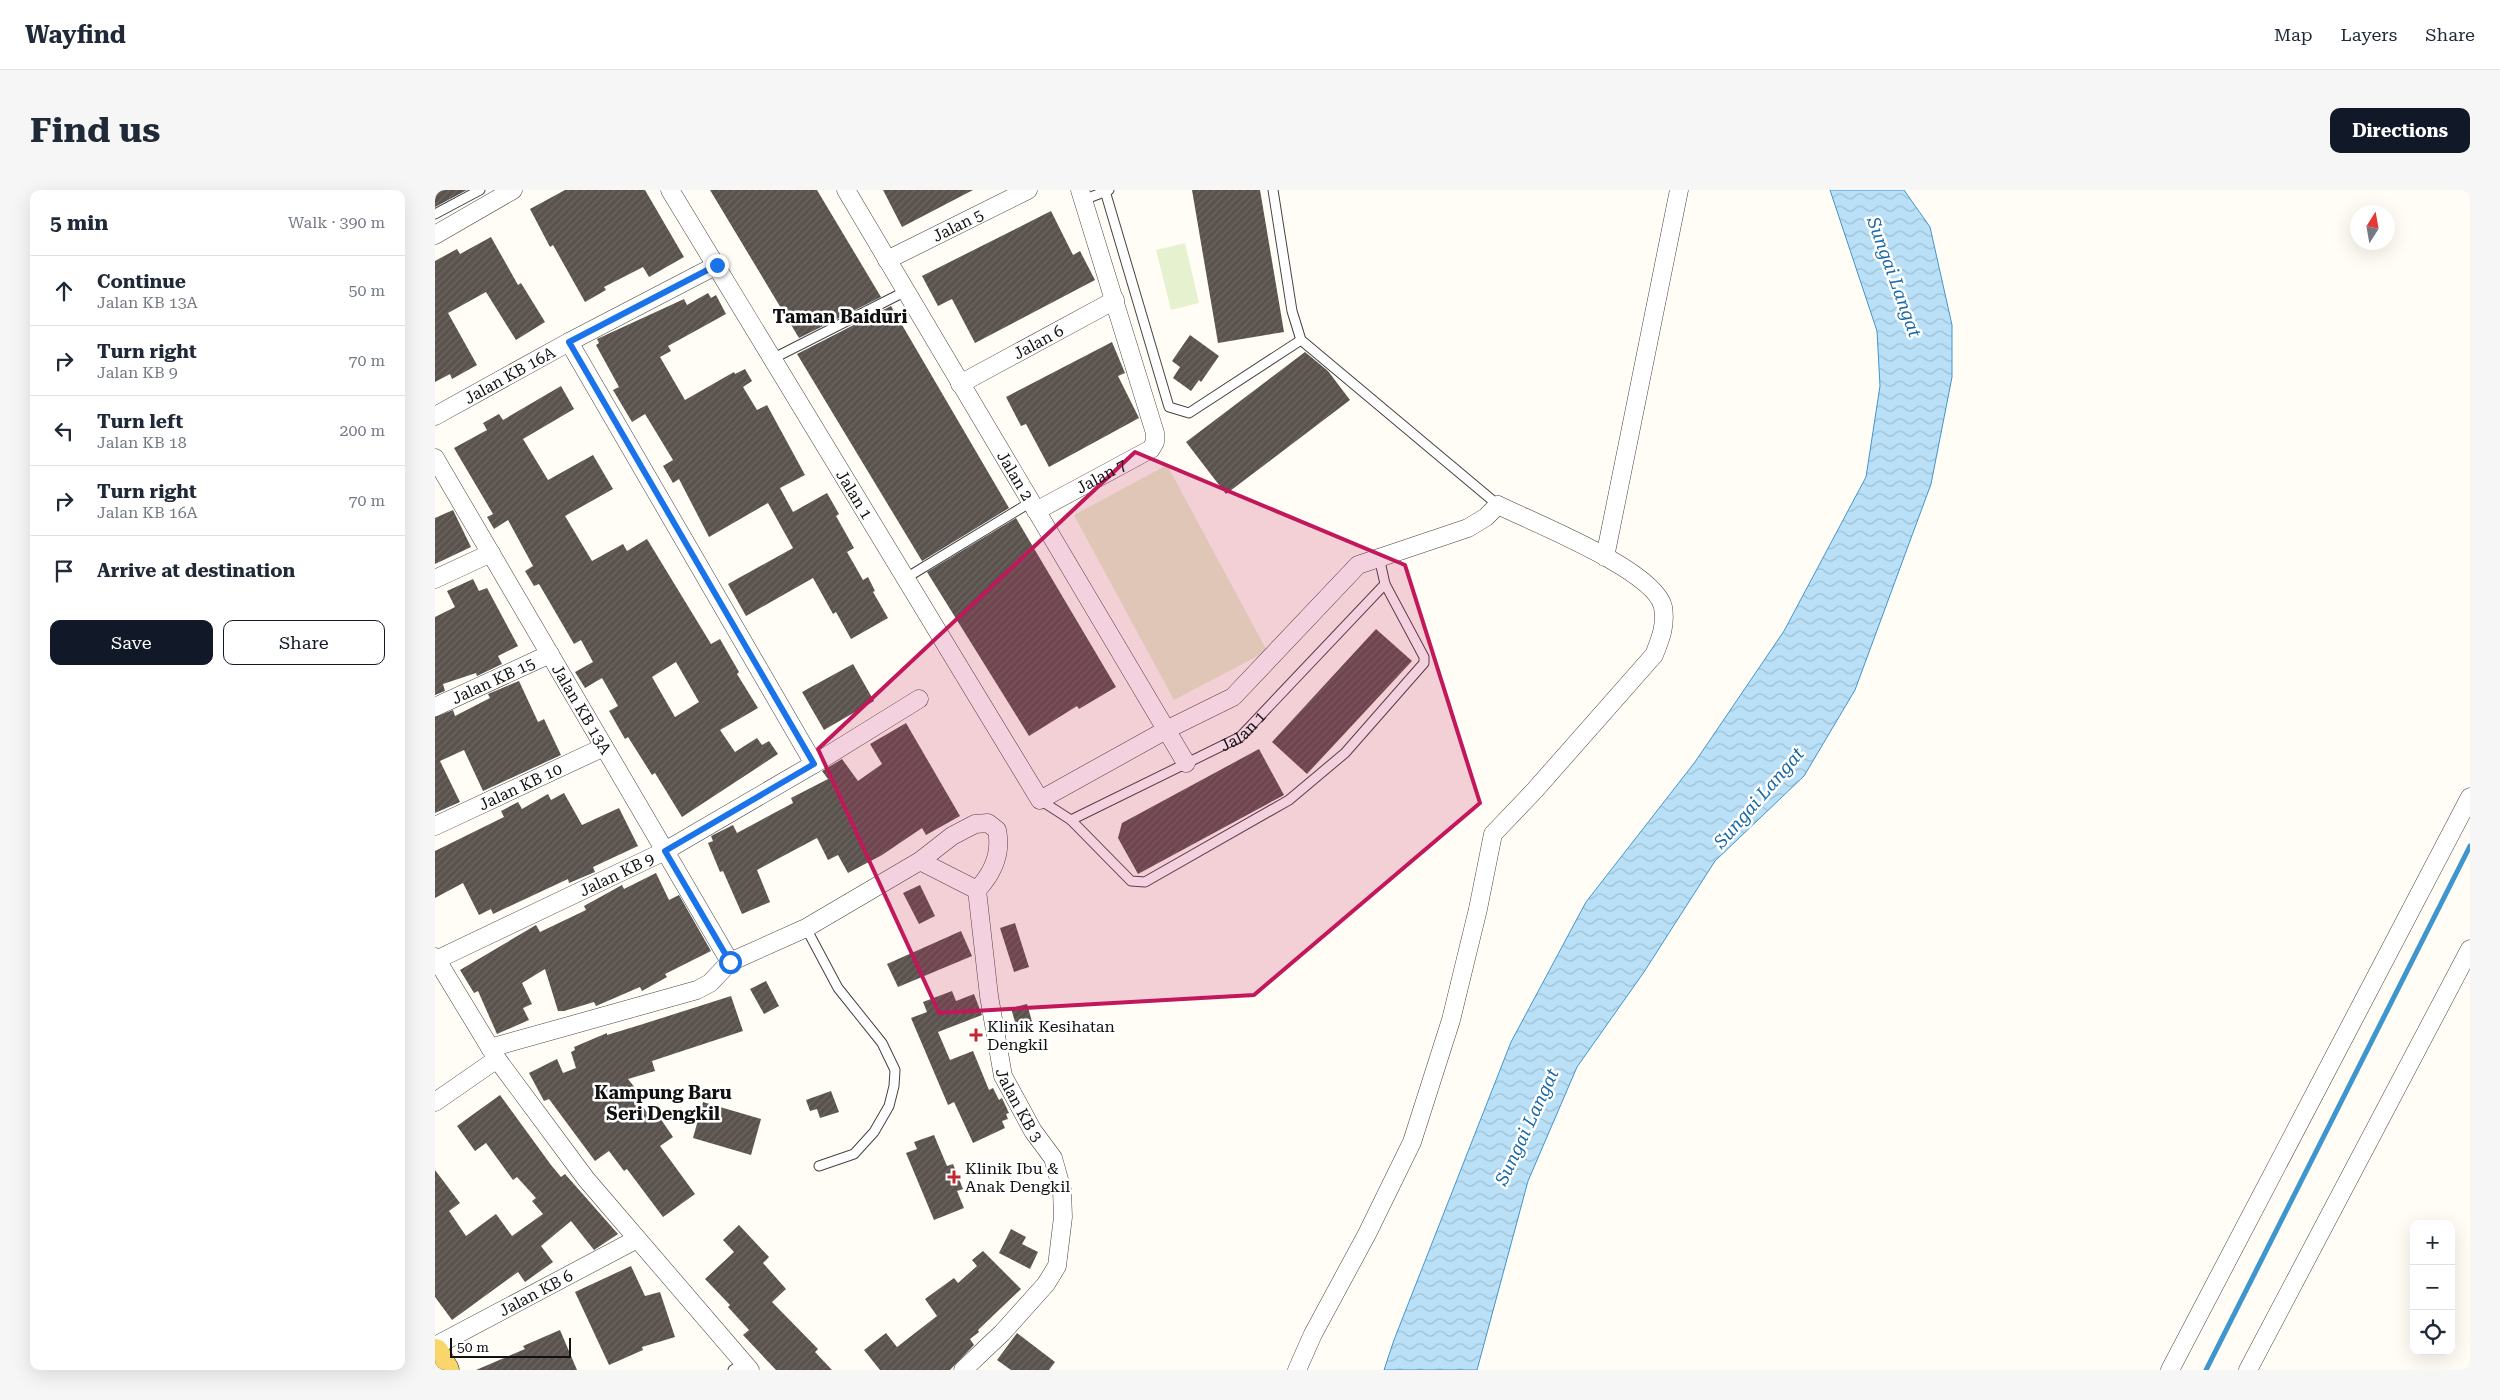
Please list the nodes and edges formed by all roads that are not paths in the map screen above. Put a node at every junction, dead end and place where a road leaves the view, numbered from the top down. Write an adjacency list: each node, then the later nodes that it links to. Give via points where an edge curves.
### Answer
1 (480, 190): 10 (lane)
2 (513, 190): 11 (street)
3 (670, 190): 13 (street, Jalan 1)
4 (846, 190): 12 (street, Jalan 2)
5 (1028, 190): 12 (street, Jalan 5)
6 (1273, 190): 16 (lane, via 1292,311)
7 (1679, 190): 26 (street)
8 (1107, 191): 9 (lane); 16 (lane, via 1169,408 1189,413)
9 (1082, 195): 15 (street)
10 (435, 214)
11 (435, 235)
12 (887, 260): 14 (street, Jalan 2)
13 (717, 265): 17 (street, Jalan KB 16A); 18 (street, Jalan 1)
14 (906, 291): 18 (lane); 19 (street, Jalan 2)
15 (1115, 300): 19 (street, Jalan 6); 23 (street, Jalan 7, via 1155,432 1151,450)
16 (1301, 340): 22 (lane)
17 (569, 342): 20 (street, Jalan KB 16A); 36 (street)
18 (774, 358): 27 (street, Jalan 1)
19 (961, 384): 23 (street, Jalan 2)
20 (435, 416)
21 (435, 458): 24 (street, Jalan KB 13A)
22 (1498, 505): 25 (street, Jalan 1, via 1469,528); 26 (street)
23 (1033, 506): 27 (lane); 33 (street, Jalan 2)
24 (491, 553): 28 (street); 30 (street, Jalan KB 13A)
25 (1379, 557): 29 (lane); 33 (street, Jalan 1, via 1358,565 1233,697)
26 (1605, 557): 57 (street, via 1642,578 1663,605 1664,632 1654,654 1493,834 1451,1020 1412,1142)
27 (906, 578): 38 (street, Jalan 1)
28 (435, 579)
29 (1385, 584): 35 (lane, Jalan 1, via 1240,737); 39 (lane, via 1424,663 1345,753 1289,800 1145,882 1137,883 1131,881)
30 (550, 654): 32 (street, Jalan KB 15); 34 (street, Jalan KB 13A)
31 (919, 699): 36 (street, Jalan KB 9)
32 (435, 707)
33 (1166, 730): 35 (street, Jalan 2); 38 (street, Jalan 1)
34 (604, 747): 40 (street, Jalan KB 10); 41 (street, Jalan KB 13A)
35 (1186, 763): 39 (lane, Jalan 1)
36 (814, 764): 41 (street, Jalan KB 9)
37 (2470, 797): 58 (street)
38 (1040, 800): 39 (lane, Jalan 1)
39 (1071, 820)
40 (435, 826)
41 (665, 851): 46 (street, Jalan KB 9); 47 (street, Jalan KB 13A)
42 (920, 861): 43 (street); 43 (street, via 952,836 975,824 988,823 997,830 997,860 990,877); 44 (street)
43 (977, 890): 56 (street, Jalan KB 3, via 989,996 1003,1076 1033,1131 1053,1158 1062,1190 1063,1217 1057,1266 1047,1284)
44 (806, 928): 47 (street); 50 (lane, via 838,988 882,1043 895,1070 889,1106 874,1132 854,1154)
45 (2470, 949): 59 (street)
46 (436, 958): 48 (street)
47 (730, 962): 48 (street, via 697,990)
48 (494, 1053): 49 (street); 51 (street, via 586,1179)
49 (435, 1102)
50 (819, 1166)
51 (637, 1239): 52 (street, Jalan KB 6); 54 (street)
52 (435, 1346)
53 (435, 1353): 55 (main road)
54 (742, 1368)
55 (445, 1370)
56 (963, 1370)
57 (1297, 1370)
58 (2170, 1370)
59 (2248, 1370)

